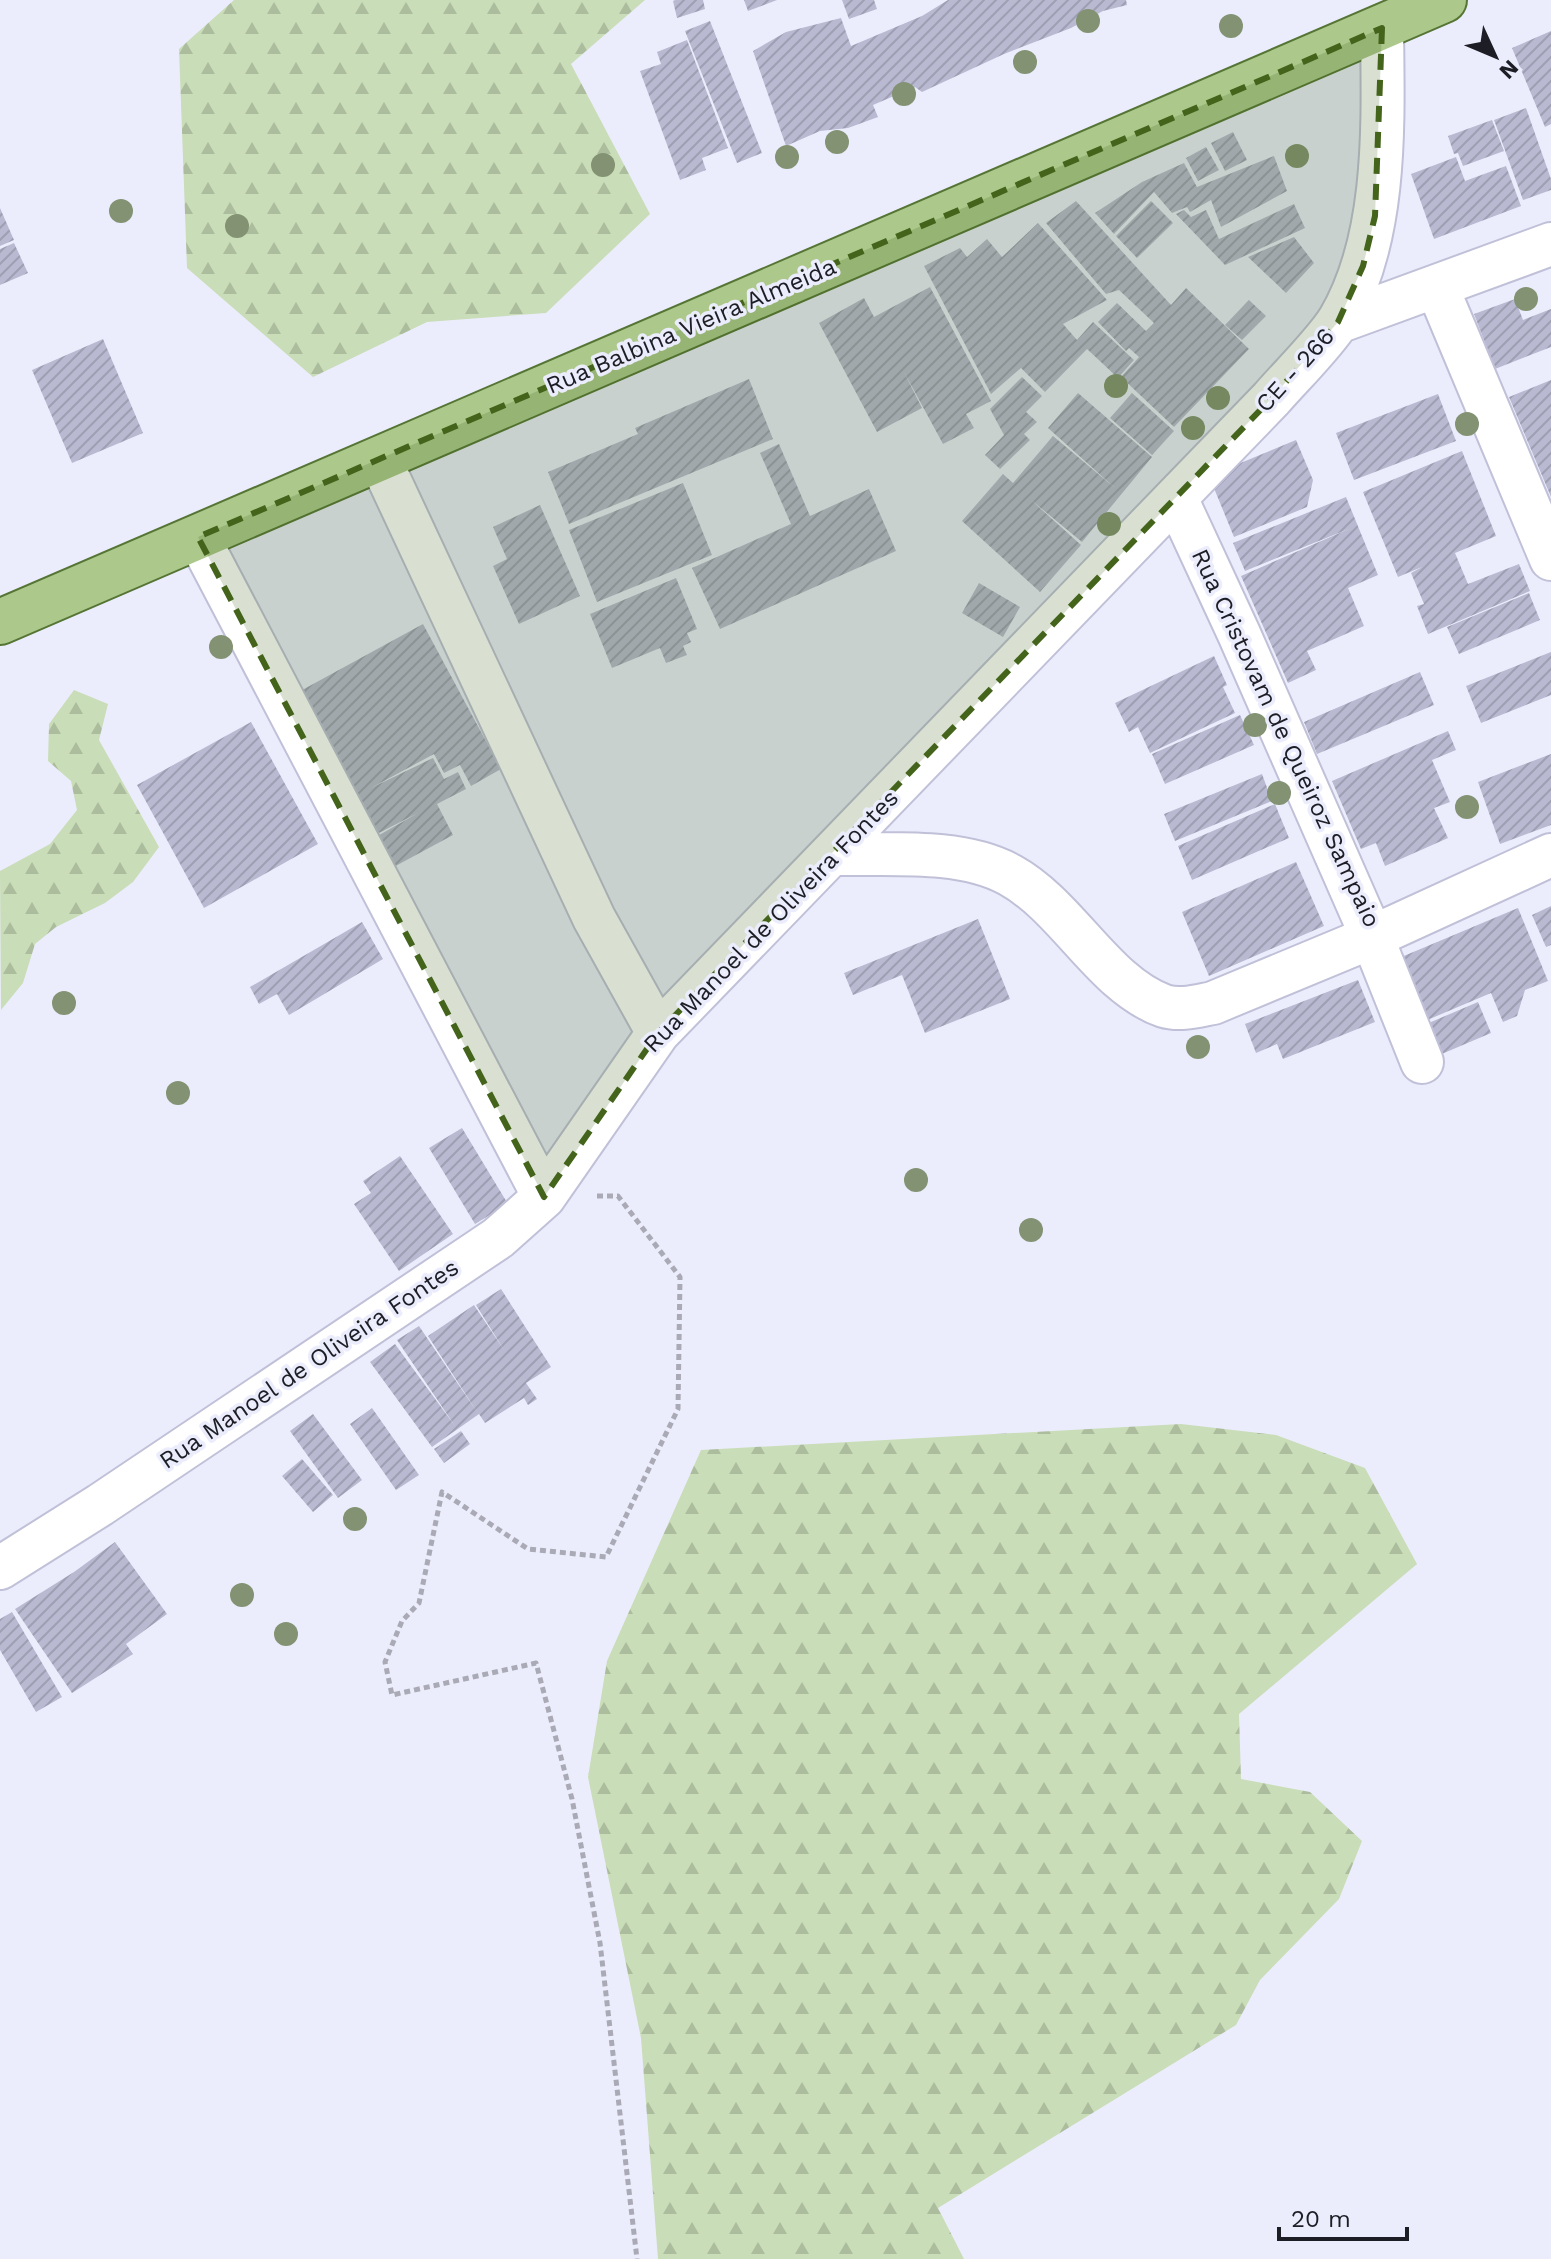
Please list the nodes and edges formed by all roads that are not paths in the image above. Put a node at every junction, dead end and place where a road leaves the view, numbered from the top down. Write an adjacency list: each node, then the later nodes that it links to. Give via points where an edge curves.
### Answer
1 (1444, 0): 2 (main road, Rua Balbina Vieira Almeida)
2 (1382, 28): 5 (street, CE - 266, via 1383,113 1375,216 1363,266); 6 (main road, Rua Balbina Vieira Almeida)
3 (1551, 244): 4 (street)
4 (1437, 287): 5 (street); 9 (street)
5 (1338, 322): 7 (street, CE - 266)
6 (380, 460): 8 (main road, Rua Balbina Vieira Almeida); 14 (street, via 594,918)
7 (1176, 498): 11 (street, Rua Manoel de Oliveira Fontes); 13 (street, Rua Cristovam de Queiroz Sampaio)
8 (198, 537): 10 (main road, Rua Balbina Vieira Almeida); 16 (street)
9 (1551, 559)
10 (0, 622)
11 (834, 854): 13 (street, via 956,858 1011,875 1050,905 1127,985 1166,1007 1213,1003); 14 (street, Rua Manoel de Oliveira Fontes)
12 (1551, 855): 13 (street, Rua Cristovam de Queiroz Sampaio)
13 (1372, 937): 15 (street)
14 (658, 1033): 16 (street, Rua Manoel de Oliveira Fontes)
15 (1422, 1062)
16 (544, 1197): 17 (street, Rua Manoel de Oliveira Fontes, via 498,1238)
17 (0, 1568)

